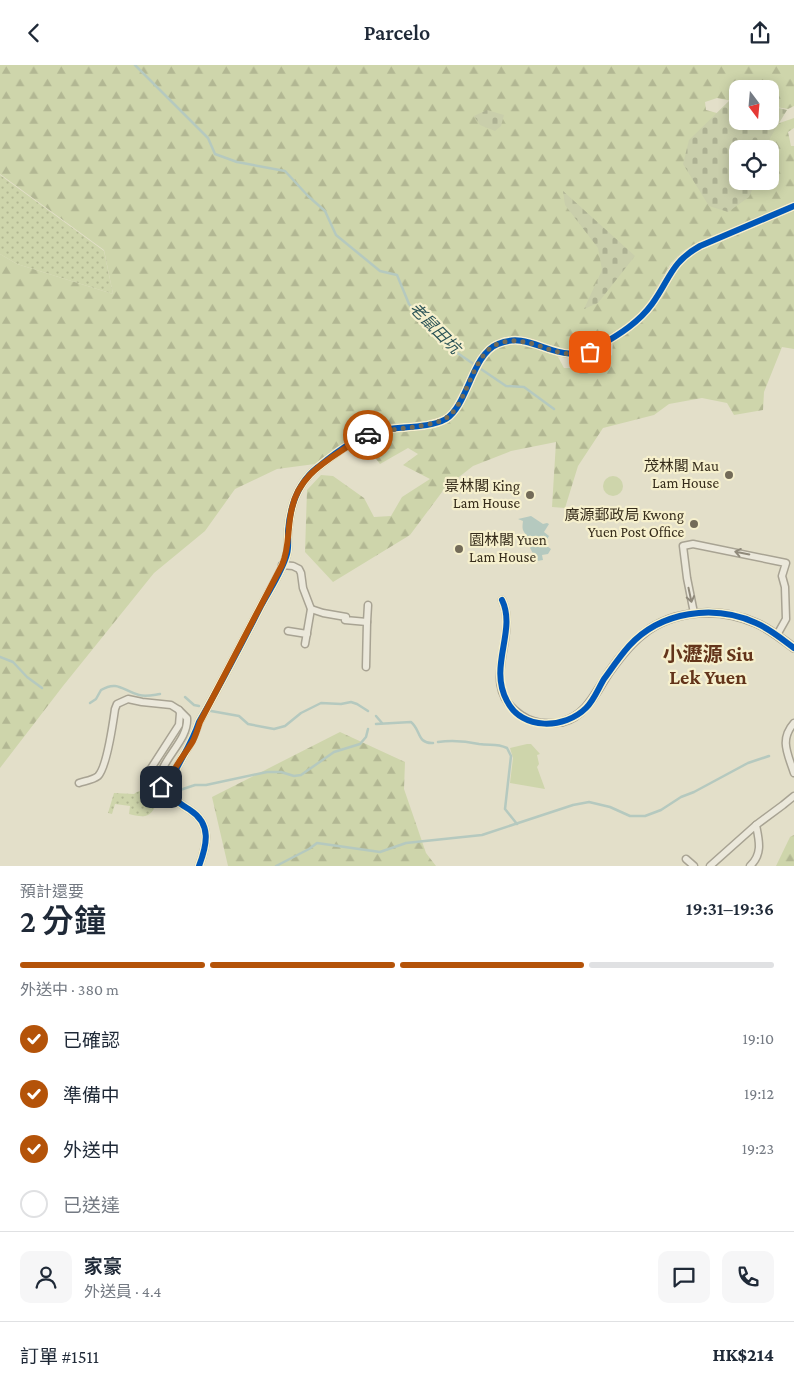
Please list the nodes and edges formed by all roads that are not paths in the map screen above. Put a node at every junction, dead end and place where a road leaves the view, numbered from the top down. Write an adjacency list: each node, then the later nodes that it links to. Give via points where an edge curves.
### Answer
1 (794, 206): 2 (street, via 686,254 637,321 590,352 569,355 518,341 499,343 485,354 450,416 429,424 375,432 360,438 319,466 297,491 288,549)
2 (282, 565): 5 (street, via 300,570); 19 (street)
3 (502, 600): 15 (street, via 506,619 499,672 507,701 517,713 530,720 544,724)
4 (368, 605): 7 (street)
5 (311, 609): 7 (street, via 346,617 346,620); 9 (street)
6 (694, 613): 10 (street, via 732,615); 10 (street, one-way to 6, via 786,619 782,576 786,563 693,544 683,546); 15 (street, via 664,621 645,632 620,657 585,709)
7 (367, 622): 13 (street)
8 (288, 631): 9 (street)
9 (306, 634): 11 (street)
10 (777, 635): 12 (street)
11 (305, 643)
12 (794, 648)
13 (366, 667)
14 (179, 710): 18 (street, via 171,705 122,700 115,709 102,771 94,779); 19 (street, via 187,718 187,729 162,771 160,780); 19 (street, via 179,725 148,773 149,783)
15 (562, 722)
16 (794, 723): 17 (street, via 784,740)
17 (794, 773)
18 (79, 783)
19 (166, 789): 23 (street, via 202,821 206,831 205,849)
20 (794, 795): 21 (street)
21 (756, 825): 25 (street); 26 (street, via 760,845)
22 (686, 859): 24 (street)
23 (199, 866)
24 (694, 866)
25 (710, 866)
26 (750, 866)

